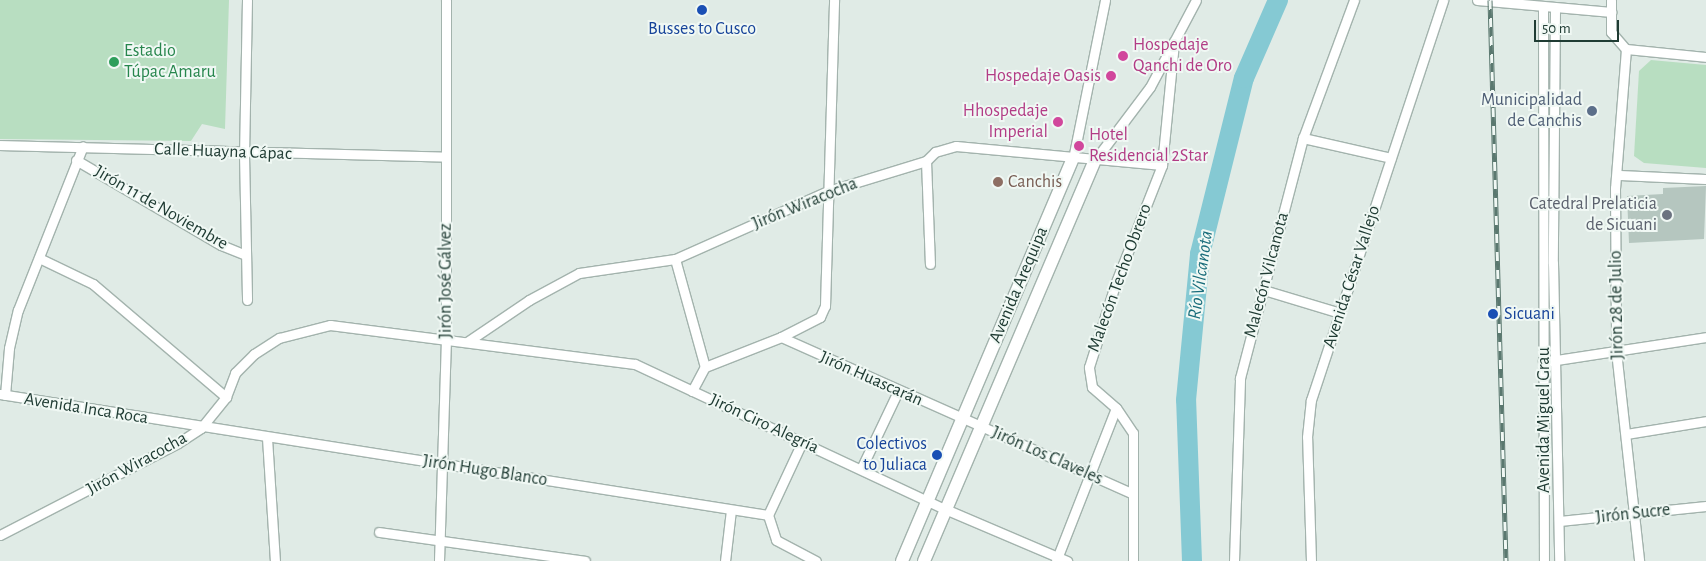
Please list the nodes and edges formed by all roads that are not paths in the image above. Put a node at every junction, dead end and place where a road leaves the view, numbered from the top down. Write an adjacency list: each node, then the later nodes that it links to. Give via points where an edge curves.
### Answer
1 (247, 0): 20 (street)
2 (446, 0): 21 (street, Jirón José Gálvez)
3 (834, 0): 30 (street)
4 (1105, 0): 23 (street, Avenida Arequipa)
5 (1196, 0): 14 (street)
6 (1354, 0): 17 (street, Malecón Vilcanota)
7 (1444, 0): 22 (street, Avenida César Vallejo)
8 (1477, 0): 10 (street)
9 (1611, 0): 13 (street)
10 (1490, 1): 11 (street)
11 (1542, 8): 12 (street); 44 (street, Avenida Miguel Grau)
12 (1555, 10): 13 (street); 43 (street, Avenida Miguel Grau, via 1553,263)
13 (1612, 12): 15 (street, via 1611,32)
14 (1174, 42): 25 (street, via 1150,87); 27 (street, Malecón Techo Obrero)
15 (1626, 49): 16 (street); 28 (street, Jirón 28 de Julio)
16 (1706, 57)
17 (1303, 138): 22 (street); 35 (street, Malecón Vilcanota)
18 (0, 145): 19 (street, Calle Huayna Cápac)
19 (83, 146): 20 (street, Calle Huayna Cápac); 24 (street)
20 (244, 154): 21 (street, Calle Huayna Cápac); 31 (street)
21 (446, 157): 40 (street, Jirón José Gálvez)
22 (1391, 158): 37 (street, Avenida César Vallejo)
23 (1073, 159): 25 (street, Jirón Wiracocha); 26 (street, Jirón Wiracocha, via 956,146 935,152); 51 (street, Avenida Arequipa)
24 (76, 160): 31 (street, Jirón 11 de Noviembre, via 221,245); 32 (street)
25 (1095, 160): 27 (street, Jirón Wiracocha); 53 (street, Avenida Arequipa)
26 (926, 161): 30 (street, Jirón Wiracocha); 34 (street)
27 (1162, 165): 50 (street, Malecón Techo Obrero, via 1116,282 1089,368 1092,387)
28 (1619, 175): 29 (street); 42 (street, Jirón 28 de Julio, via 1615,188)
29 (1706, 179)
30 (828, 191): 33 (street, Jirón Wiracocha); 38 (street, via 825,306 820,317)
31 (246, 255): 36 (street)
32 (39, 258): 48 (street, via 18,310); 49 (street, via 93,284)
33 (675, 259): 41 (street, Jirón Wiracocha, via 579,274 529,300); 45 (street)
34 (930, 264)
35 (1264, 290): 37 (street); 83 (street, Malecón Vilcanota, via 1240,378)
36 (247, 300)
37 (1340, 313): 84 (street, Avenida César Vallejo, via 1310,410 1307,436)
38 (781, 337): 45 (street); 47 (street, Jirón Huascarán)
39 (1706, 337): 42 (street)
40 (446, 341): 41 (street, Jirón Ciro Alegría); 49 (street, Jirón Wiracocha, via 330,325 279,338 235,373); 58 (street, Jirón José Gálvez)
41 (467, 342): 46 (street, Jirón Ciro Alegría, via 635,364)
42 (1616, 351): 43 (street); 55 (street, Jirón 28 de Julio)
43 (1558, 361): 44 (street); 68 (street, Avenida Miguel Grau)
44 (1544, 362): 85 (street, Avenida Miguel Grau)
45 (704, 367): 46 (street)
46 (692, 390): 57 (street, Jirón Ciro Alegría)
47 (898, 392): 51 (street, Jirón Huascarán); 59 (street)
48 (2, 395): 54 (street, Avenida Inca Roca)
49 (226, 397): 54 (street, Jirón Wiracocha)
50 (1116, 408): 60 (street); 61 (street, Malecón Techo Obrero, via 1133,433)
51 (962, 419): 53 (street, Jirón Los Claveles); 62 (street, Avenida Arequipa)
52 (1706, 421): 55 (street)
53 (978, 426): 60 (street, Jirón Los Claveles); 64 (street, Avenida Arequipa)
54 (201, 428): 56 (street, Jirón Hugo Blanco); 70 (street, Jirón Wiracocha, via 147,461)
55 (1626, 434): 67 (street, Jirón 28 de Julio)
56 (267, 438): 58 (street, Jirón Hugo Blanco); 74 (street)
57 (802, 442): 59 (street, Jirón Ciro Alegría); 66 (street)
58 (441, 464): 65 (street, Jirón Hugo Blanco); 71 (street, Jirón José Gálvez)
59 (861, 469): 62 (street, Jirón Ciro Alegría)
60 (1090, 475): 61 (street, Jirón Los Claveles); 73 (street)
61 (1132, 493): 82 (street, Malecón Techo Obrero)
62 (928, 500): 64 (street, Jirón Ciro Alegría); 79 (street, Avenida Arequipa)
63 (1706, 506): 67 (street, Jirón Sucre)
64 (945, 509): 73 (street, Jirón Ciro Alegría); 80 (street, Avenida Arequipa)
65 (732, 510): 66 (street, Jirón Hugo Blanco); 77 (street)
66 (768, 515): 78 (street, via 776,540)
67 (1636, 516): 68 (street, Jirón Sucre); 87 (street, Jirón 28 de Julio)
68 (1559, 521): 86 (street, Avenida Miguel Grau)
69 (379, 532): 71 (street)
70 (0, 535)
71 (440, 538): 72 (street); 75 (street, Jirón José Gálvez)
72 (549, 558): 76 (street)
73 (1057, 559): 81 (street, Jirón Ciro Alegría)
74 (275, 561)
75 (439, 561)
76 (585, 561)
77 (725, 561)
78 (816, 561)
79 (902, 561)
80 (924, 561)
81 (1067, 561)
82 (1132, 561)
83 (1234, 561)
84 (1312, 561)
85 (1544, 561)
86 (1559, 561)
87 (1639, 561)

